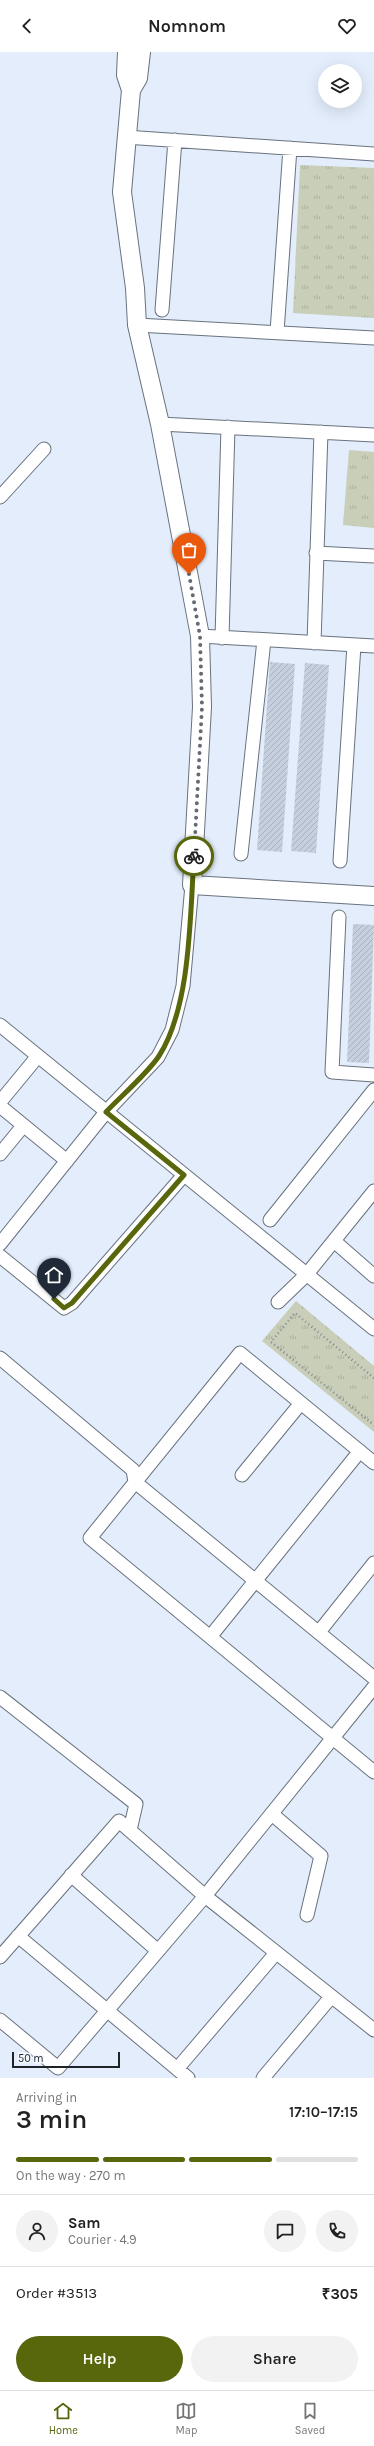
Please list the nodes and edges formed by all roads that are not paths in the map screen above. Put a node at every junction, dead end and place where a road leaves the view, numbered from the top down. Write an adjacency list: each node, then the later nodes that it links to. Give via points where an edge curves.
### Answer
1 (127, 52): 3 (street, via 126,75)
2 (141, 52): 3 (street, via 138,78)
3 (131, 90): 4 (street)
4 (126, 137): 5 (street); 9 (street, via 122,192 135,288)
5 (175, 140): 6 (street); 8 (street)
6 (290, 148): 7 (street); 10 (street)
7 (374, 154)
8 (162, 310)
9 (137, 325): 10 (street); 12 (street)
10 (277, 332): 11 (street)
11 (374, 338)
12 (160, 424): 13 (street); 20 (street)
13 (228, 427): 14 (street); 21 (street)
14 (321, 432): 15 (street); 18 (street)
15 (374, 435)
16 (44, 449): 17 (street)
17 (0, 497)
18 (316, 553): 19 (street); 23 (street)
19 (374, 556)
20 (200, 636): 21 (street); 28 (street, via 202,707)
21 (222, 638): 22 (street)
22 (264, 640): 23 (street); 26 (street)
23 (314, 643): 24 (street)
24 (354, 645): 25 (street); 27 (street)
25 (374, 646)
26 (242, 854)
27 (340, 861)
28 (192, 885): 29 (street); 37 (street, via 184,986 172,1030 158,1057)
29 (374, 896)
30 (339, 917): 33 (street, via 332,1072)
31 (0, 1025): 32 (street)
32 (38, 1056): 35 (street); 37 (street)
33 (374, 1075)
34 (374, 1090): 43 (street)
35 (0, 1102)
36 (0, 1106): 38 (street)
37 (106, 1112): 40 (street); 41 (street)
38 (23, 1126): 39 (street); 40 (street)
39 (0, 1154)
40 (67, 1161): 45 (street)
41 (184, 1175): 46 (street, via 72,1303 64,1308); 47 (street)
42 (374, 1191): 44 (street)
43 (270, 1220)
44 (334, 1241): 47 (street); 48 (street)
45 (0, 1244)
46 (0, 1256)
47 (307, 1274): 49 (street); 50 (street)
48 (374, 1276)
49 (278, 1302)
50 (374, 1329)
51 (0, 1358): 56 (street, via 133,1470)
52 (301, 1403): 53 (street); 55 (street); 56 (street, via 240,1353)
53 (360, 1451): 54 (street); 58 (street)
54 (374, 1462)
55 (242, 1475)
56 (135, 1482): 58 (street); 60 (street, via 90,1538)
57 (374, 1563): 59 (street)
58 (256, 1581): 59 (street); 60 (street)
59 (319, 1632): 61 (street)
60 (210, 1637): 64 (street)
61 (374, 1678)
62 (374, 1687): 64 (street)
63 (0, 1697): 67 (street, via 136,1804)
64 (334, 1738): 65 (street); 66 (street)
65 (372, 1766)
66 (272, 1814): 69 (street); 70 (street, via 320,1856)
67 (130, 1830): 68 (street, via 119,1821); 69 (street)
68 (72, 1876): 71 (street); 72 (street)
69 (205, 1896): 72 (street); 73 (street)
70 (307, 1915)
71 (18, 1936): 74 (street); 76 (street)
72 (158, 1951): 76 (street)
73 (276, 1953): 75 (street); 79 (street)
74 (0, 1957)
75 (331, 1996): 78 (street); 82 (street)
76 (107, 2010): 79 (street); 80 (street)
77 (0, 2020): 80 (street)
78 (374, 2030)
79 (177, 2069): 81 (street)
80 (54, 2073)
81 (188, 2078)
82 (263, 2078)

